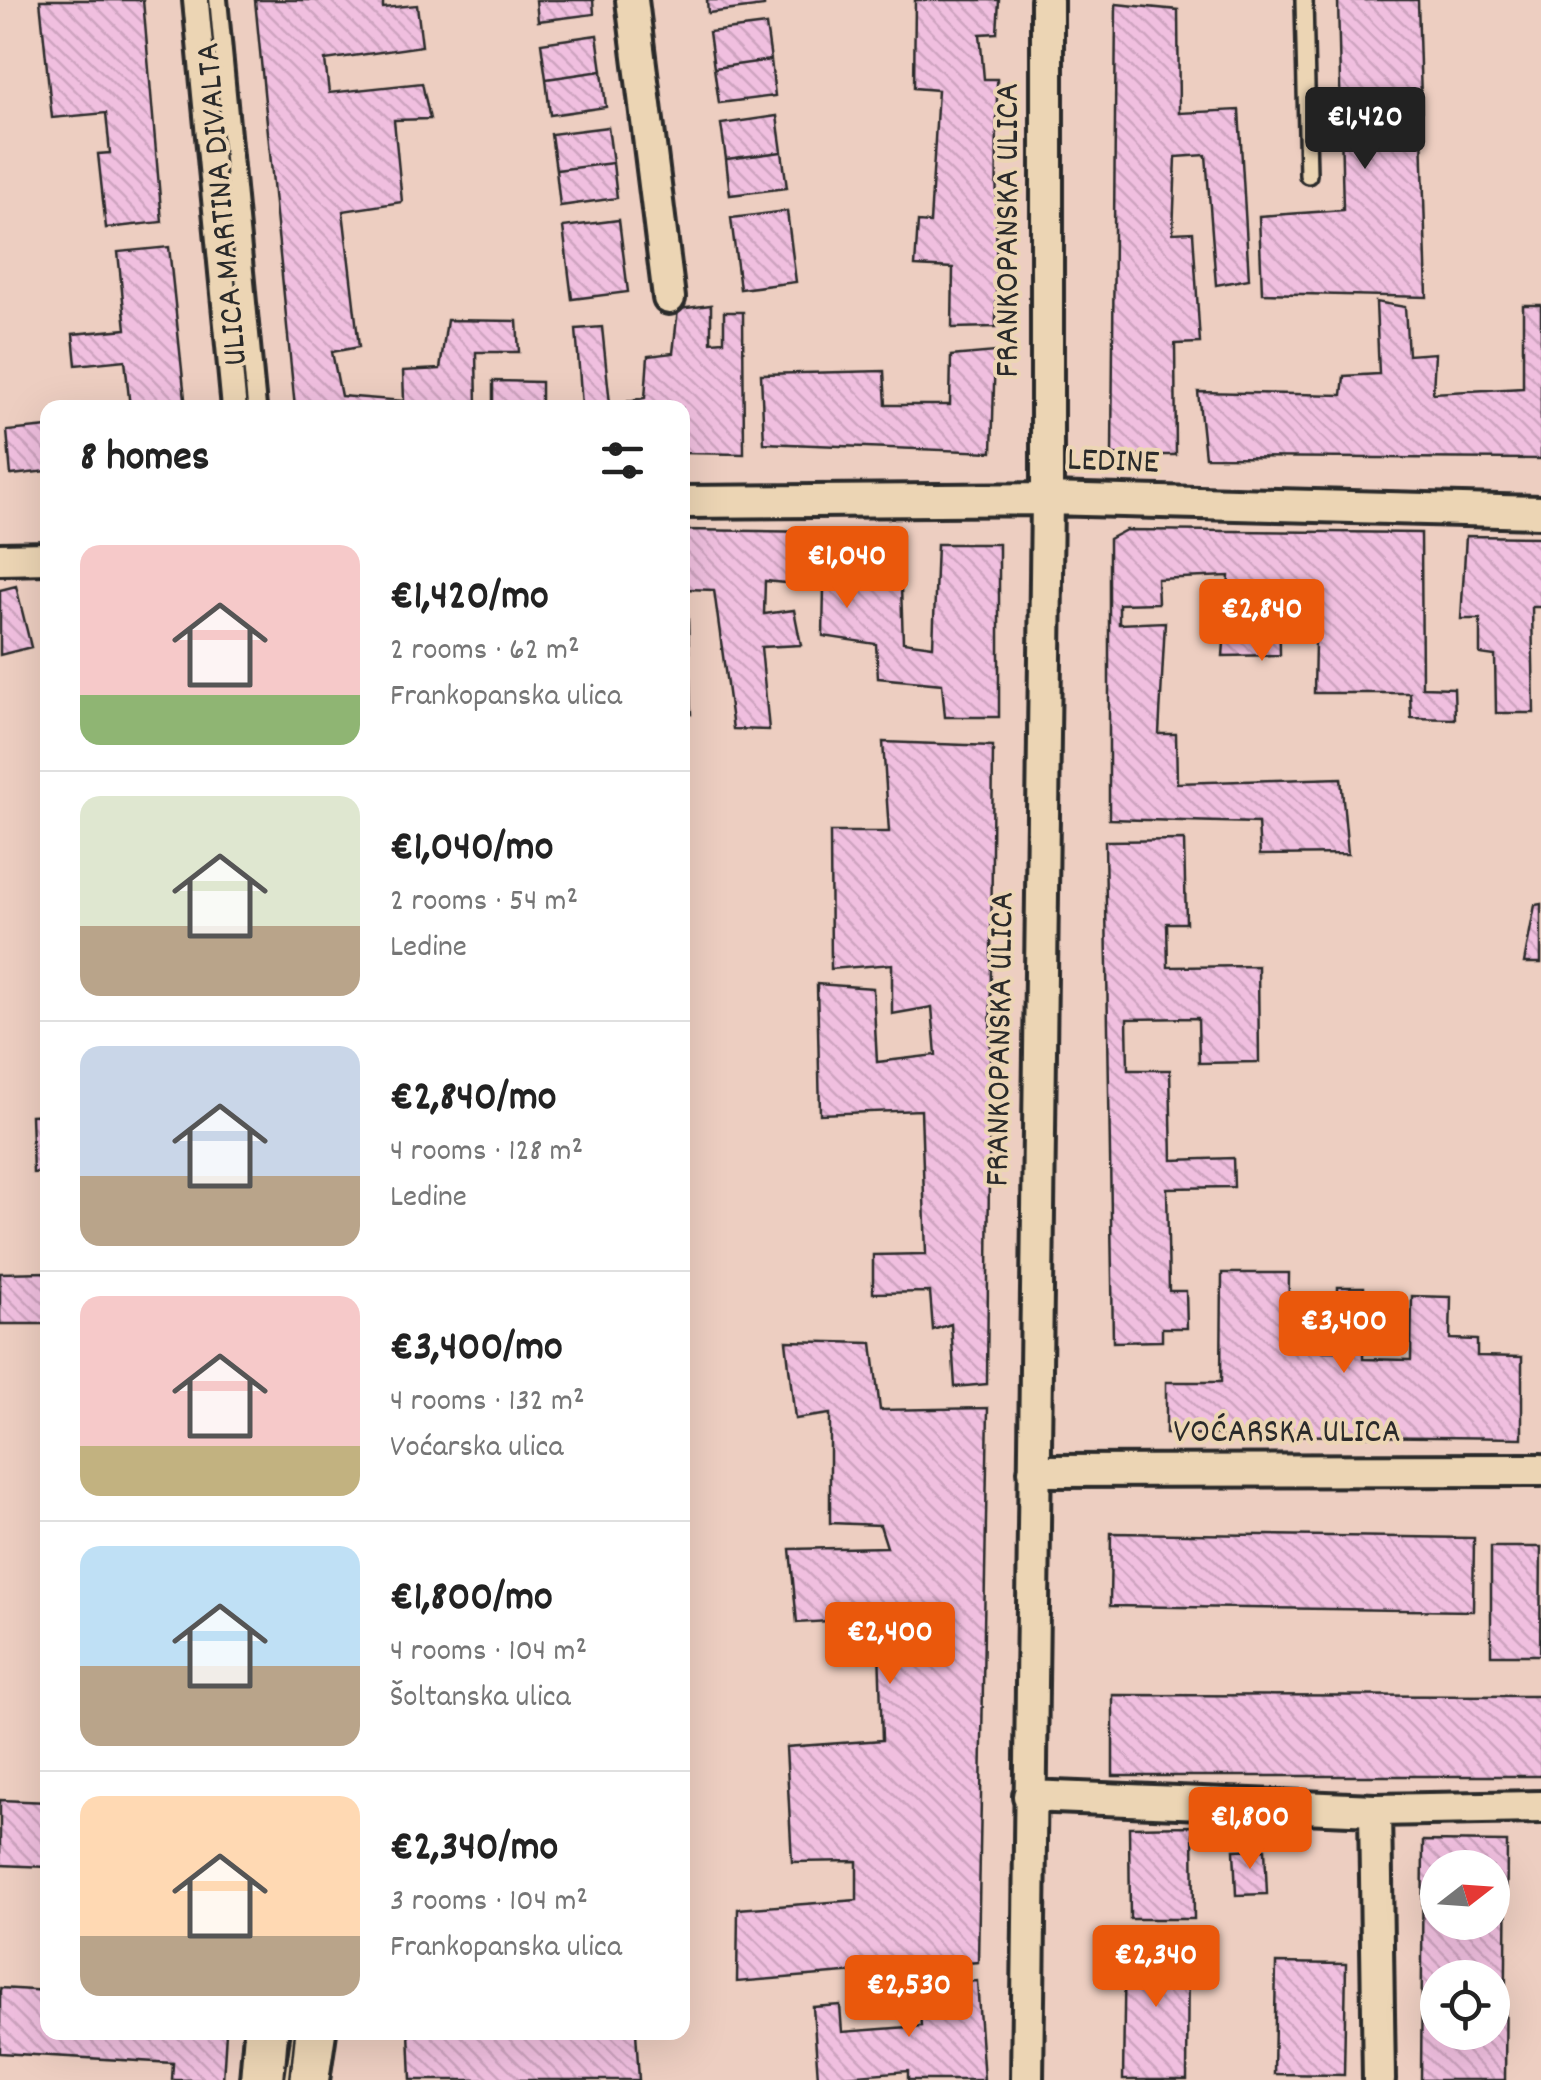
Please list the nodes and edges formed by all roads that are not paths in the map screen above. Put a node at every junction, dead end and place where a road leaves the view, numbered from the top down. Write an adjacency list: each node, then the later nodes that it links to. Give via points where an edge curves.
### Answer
1 (205, 0): 7 (street, ULICA MARTINA DIVALTA)
2 (632, 0): 6 (street)
3 (1048, 0): 8 (street, FRANKOPANSKA ULICA)
4 (1304, 0): 5 (lane)
5 (1308, 175)
6 (669, 298)
7 (243, 400)
8 (1047, 499): 9 (street, LEDINE); 10 (street, LEDINE); 14 (street, FRANKOPANSKA ULICA)
9 (690, 502)
10 (1541, 512)
11 (40, 558): 12 (street)
12 (0, 560)
13 (1541, 1470): 14 (street, VOĆARSKA ULICA)
14 (1034, 1471): 15 (street, FRANKOPANSKA ULICA)
15 (1029, 1796): 17 (street); 22 (street, FRANKOPANSKA ULICA)
16 (1541, 1807): 17 (street)
17 (1376, 1810): 23 (street)
18 (265, 2040): 20 (street)
19 (313, 2040): 21 (street)
20 (262, 2080)
21 (307, 2080)
22 (1027, 2080)
23 (1379, 2080)

